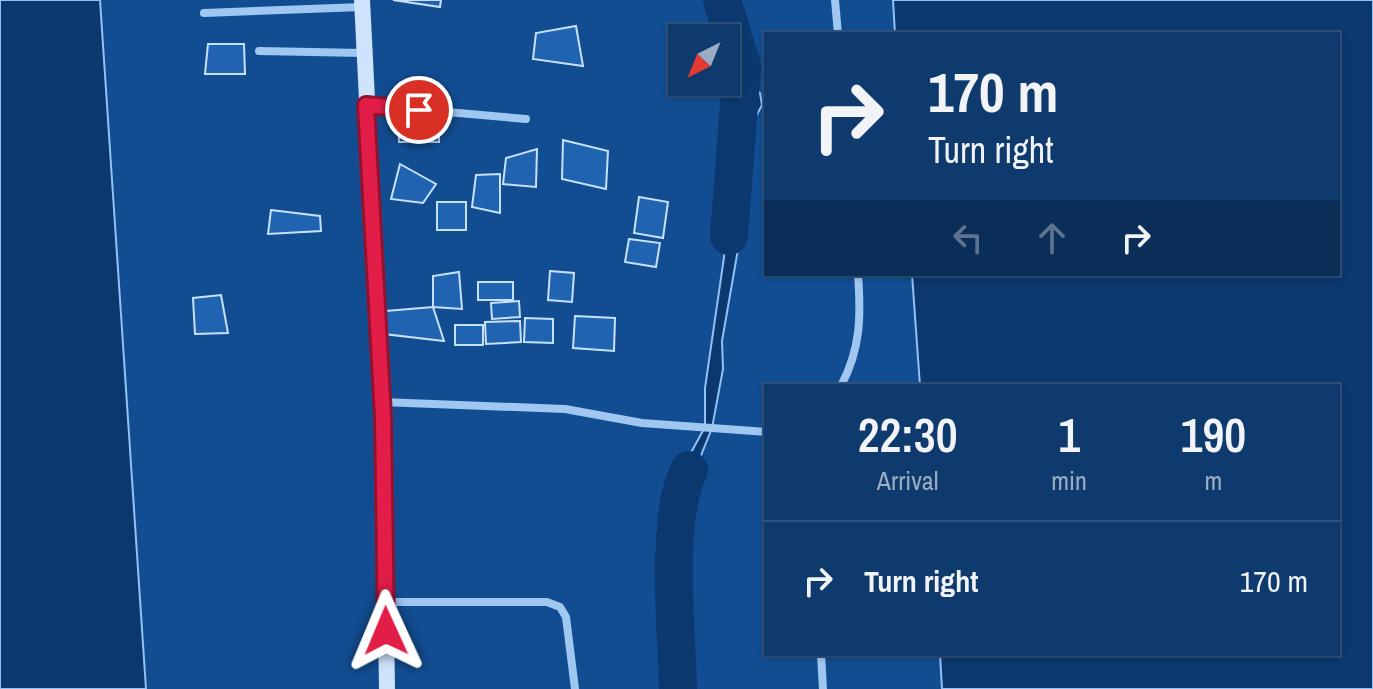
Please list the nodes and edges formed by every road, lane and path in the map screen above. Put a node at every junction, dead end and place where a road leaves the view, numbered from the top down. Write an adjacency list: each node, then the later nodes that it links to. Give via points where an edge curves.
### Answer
1 (835, 0): 4 (street)
2 (362, 4): 3 (street); 6 (main road)
3 (204, 13)
4 (838, 32)
5 (259, 51): 6 (street)
6 (364, 53): 7 (main road)
7 (366, 105): 8 (street); 11 (main road)
8 (526, 119)
9 (858, 276): 10 (street, via 862,320 855,360)
10 (842, 384)
11 (382, 402): 12 (street, via 565,409 642,423); 13 (main road)
12 (764, 432)
13 (385, 602): 15 (main road); 16 (street, via 547,602 560,607 566,617)
14 (821, 656): 17 (street)
15 (387, 689)
16 (575, 689)
17 (823, 689)

